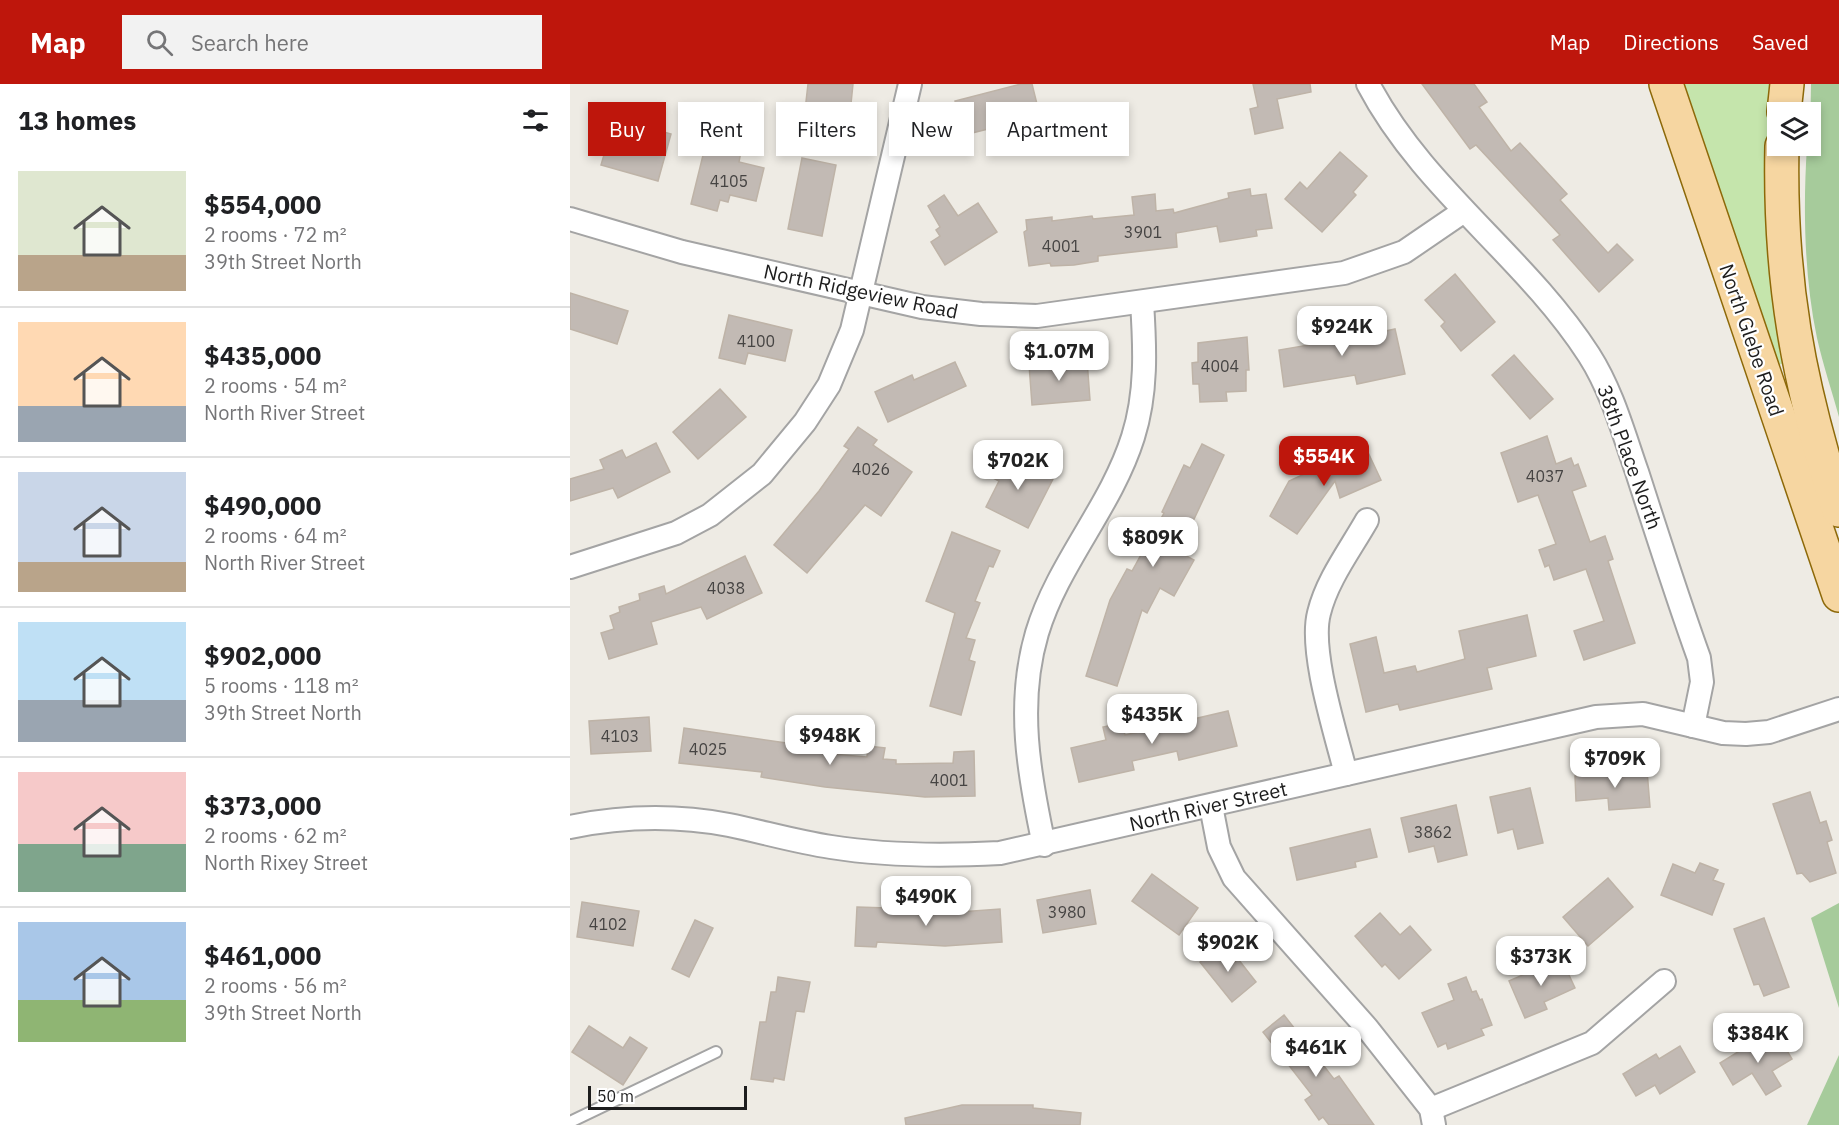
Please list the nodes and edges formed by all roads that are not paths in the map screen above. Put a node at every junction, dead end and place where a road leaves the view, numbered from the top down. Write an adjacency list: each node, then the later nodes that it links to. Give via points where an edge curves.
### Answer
1 (910, 84): 9 (street)
2 (1368, 84): 7 (street, 38th Place North, via 1406,146)
3 (1666, 84): 14 (main road, North Glebe Road)
4 (1787, 84): 5 (main road)
5 (1785, 102)
6 (1782, 156): 11 (main road, North Glebe Road, via 1783,245 1794,342 1815,436)
7 (1464, 211): 10 (street, North Ridgeview Road, via 1404,252 1366,267 1323,277); 16 (street, 38th Place North, via 1562,318 1610,393 1699,658 1702,682)
8 (570, 219): 9 (street, North Ridgeview Road, via 682,252)
9 (862, 293): 10 (street, North Ridgeview Road, via 953,311 1010,316); 13 (street, via 852,330 819,402 762,474 728,503 692,525)
10 (1142, 302): 20 (street, via 1144,379 1132,439 1115,479 1054,590 1031,662 1026,734)
11 (1839, 510)
12 (1367, 520): 17 (street, via 1328,589 1316,628 1318,655)
13 (570, 567)
14 (1839, 595)
15 (1839, 709): 16 (street, North River Street, via 1757,734)
16 (1693, 726): 17 (street, North River Street, via 1643,714 1610,715)
17 (1346, 774): 18 (street, North River Street)
18 (1210, 806): 20 (street, North River Street); 23 (street, via 1219,847 1234,878 1367,1028)
19 (570, 827): 20 (street, North River Street, via 619,819 689,820 830,847 910,854 1000,853)
20 (1044, 845)
21 (1664, 981): 23 (street, via 1592,1043)
22 (716, 1052): 24 (lane)
23 (1432, 1117)
24 (570, 1122)

